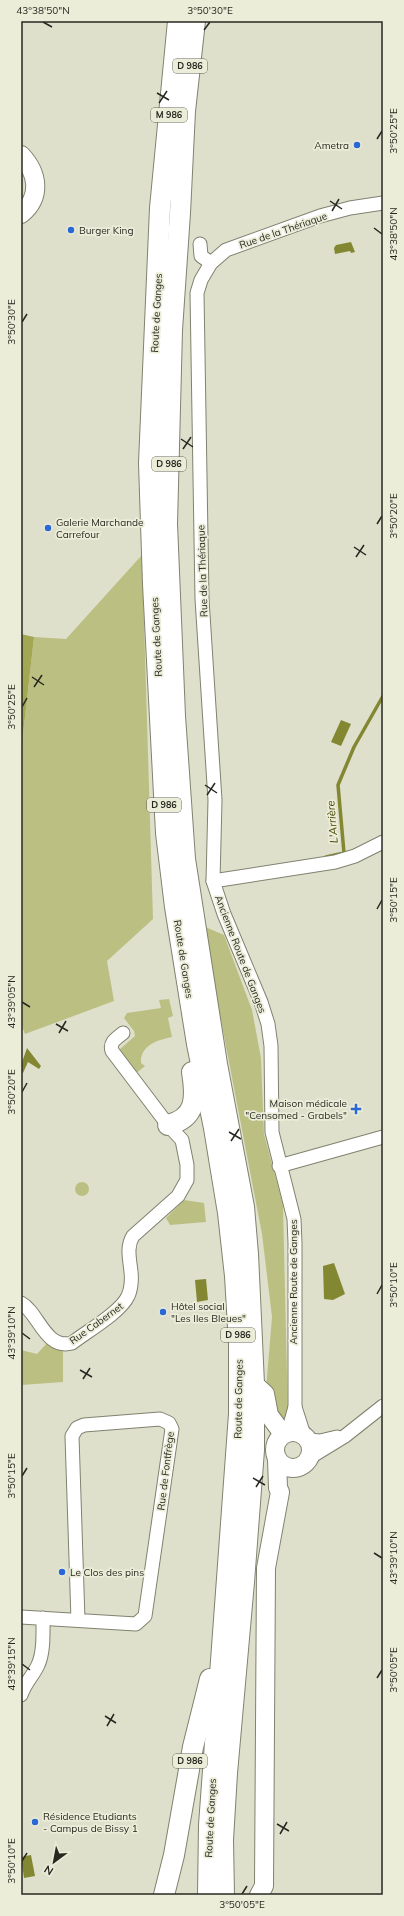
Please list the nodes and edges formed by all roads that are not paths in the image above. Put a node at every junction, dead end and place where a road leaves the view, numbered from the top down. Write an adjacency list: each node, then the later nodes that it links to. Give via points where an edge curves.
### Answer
1 (178, 21): 5 (main road, Route de Ganges / M 986)
2 (195, 21): 17 (main road, Route de Ganges / D 986, via 184,111 172,330 167,524 174,700 185,859 217,1064 244,1207)
3 (21, 155): 6 (street, via 29,164 36,184 30,206)
4 (383, 202): 8 (street, Rue de la Thériaque, via 320,216 226,250)
5 (160, 208): 12 (main road, Route de Ganges / D 986, via 149,463 153,584 166,833)
6 (21, 214)
7 (200, 244): 8 (street, via 201,256)
8 (211, 263): 10 (street, Rue de la Thériaque, via 198,293 202,599 215,800)
9 (383, 842): 10 (street, via 355,856 335,862)
10 (213, 881): 15 (street, Ancienne Route de Ganges, via 268,1024 271,1046 272,1132)
11 (123, 1033): 13 (street, Rue Cabernet, via 113,1041 112,1051)
12 (197, 1044): 13 (main road, via 190,1057 195,1093 190,1110 184,1120); 27 (main road, Route de Ganges / D 986, via 228,1213 239,1344 239,1414)
13 (168, 1125): 16 (street, Rue Cabernet, via 182,1140 187,1180 172,1203 130,1240 130,1292 124,1303 72,1343 63,1344 49,1336)
14 (383, 1137): 15 (street)
15 (279, 1166): 19 (street, Ancienne Route de Ganges, via 294,1219)
16 (21, 1303)
17 (254, 1384): 19 (street, via 265,1394 269,1415); 31 (main road, Route de Ganges / D 986, via 254,1450 226,1788 223,1840)
18 (383, 1406): 20 (street)
19 (296, 1435): 20 (street, via 320,1441); 21 (street, via 278,1438 274,1449); 22 (street, via 311,1452)
20 (345, 1436): 22 (street)
21 (277, 1460): 22 (street, via 286,1467); 23 (street)
22 (303, 1463): 23 (street, via 286,1490)
23 (280, 1492): 32 (street, via 266,1568 264,1886)
24 (21, 1617): 25 (street, Rue de Fontfrège)
25 (43, 1618): 26 (street, Rue de Fontfrège); 28 (street, via 39,1664 26,1682)
26 (78, 1620): 26 (street, Rue de Fontfrège, via 72,1436 77,1428 84,1425 160,1419 169,1423 172,1429 145,1616 136,1624)
27 (223, 1628): 29 (main road, D 986, via 193,1747); 30 (main road, Route de Ganges / D 986, via 209,1825)
28 (21, 1695)
29 (164, 1895)
30 (208, 1895)
31 (224, 1895)
32 (260, 1895)

